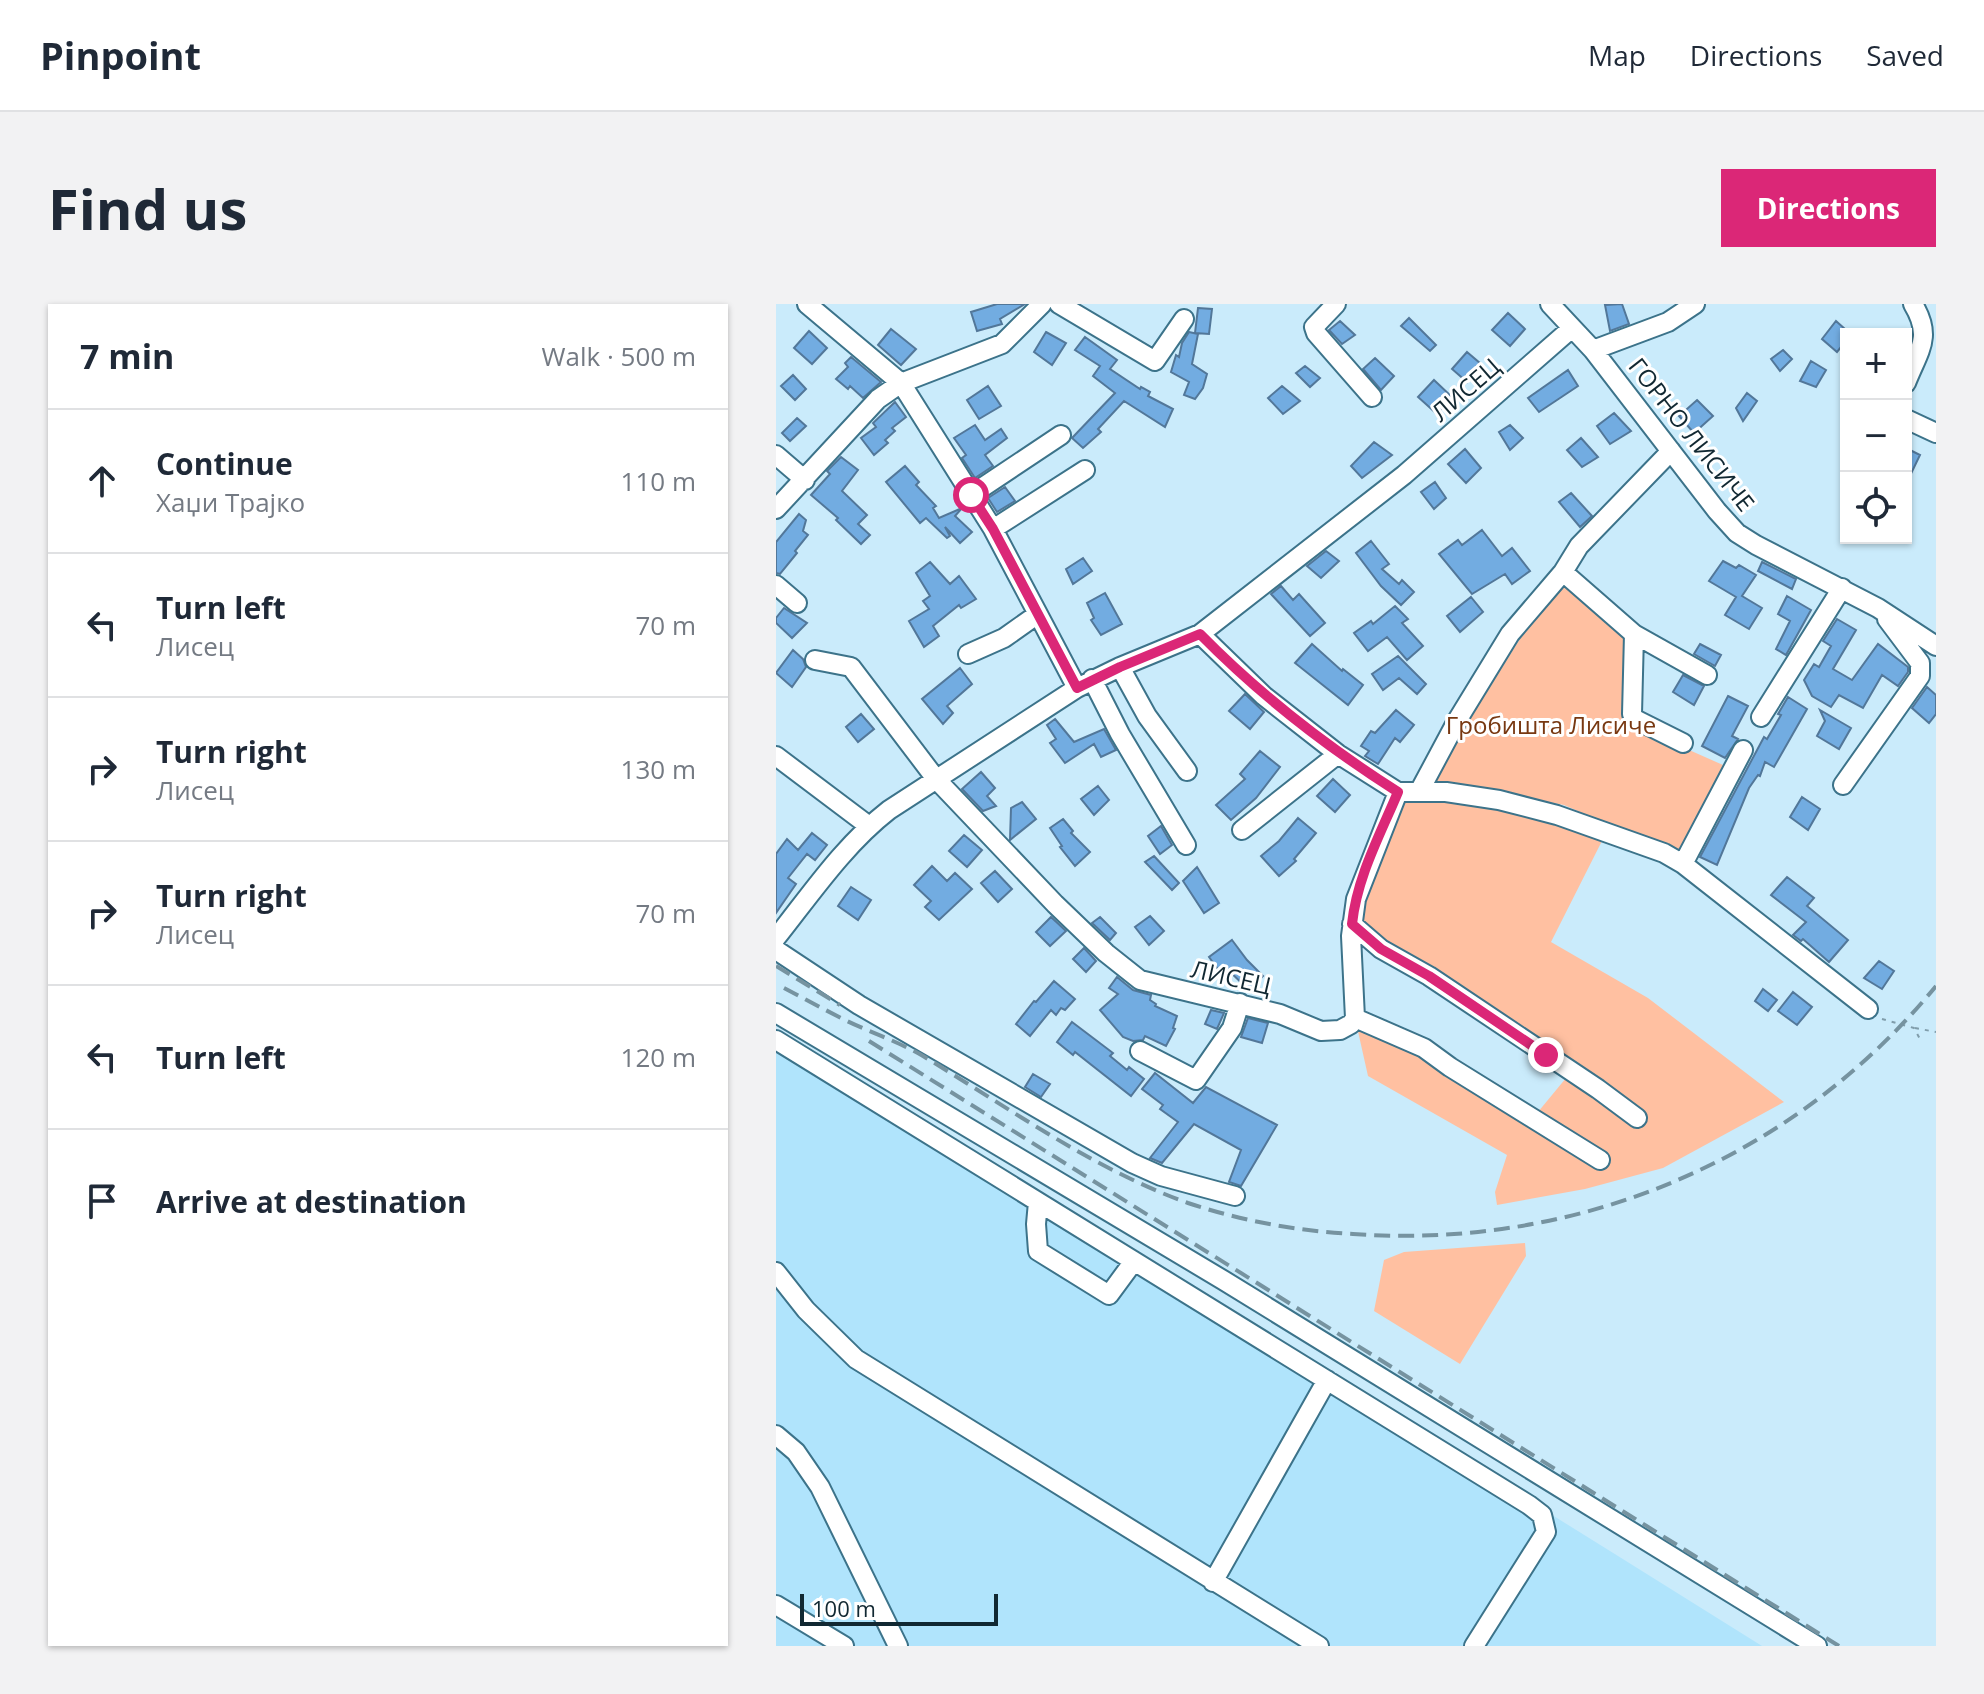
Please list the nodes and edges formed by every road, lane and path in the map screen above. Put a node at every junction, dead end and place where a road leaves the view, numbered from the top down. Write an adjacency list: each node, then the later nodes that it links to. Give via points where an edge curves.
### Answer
1 (807, 304): 12 (street)
2 (1042, 304): 12 (street, via 1002,344)
3 (1059, 304): 8 (street, via 1155,361)
4 (1336, 304): 13 (street, via 1316,322 1316,333)
5 (1550, 304): 9 (street, ГОРНО ЛИСИЧЕ)
6 (1695, 304): 10 (street, via 1668,322)
7 (1913, 304): 11 (street, via 1925,328)
8 (1184, 319)
9 (1572, 328): 10 (street, ГОРНО ЛИСИЧЕ); 30 (street, ЛИСЕЦ, via 1404,475)
10 (1593, 350): 17 (street, ГОРНО ЛИСИЧЕ)
11 (1912, 368)
12 (901, 383): 20 (street, via 867,408); 21 (street)
13 (1372, 397)
14 (1912, 422): 15 (street)
15 (1936, 433)
16 (1061, 435): 21 (street)
17 (1671, 451): 24 (street, via 1579,546); 26 (street, ГОРНО ЛИСИЧЕ, via 1737,533)
18 (776, 455): 20 (street)
19 (1085, 470): 23 (street)
20 (805, 480): 22 (street)
21 (971, 495): 23 (street)
22 (776, 509)
23 (993, 529): 29 (street)
24 (1563, 572): 31 (street); 46 (street, via 1510,634)
25 (776, 585): 27 (street)
26 (1842, 588): 28 (street, ГОРНО ЛИСИЧЕ); 38 (street)
27 (797, 603)
28 (1878, 608): 32 (street, ГОРНО ЛИСИЧЕ); 45 (street, via 1922,669)
29 (1038, 614): 33 (street); 37 (street)
30 (1200, 634): 35 (street, ЛИСЕЦ); 41 (street, via 1264,696)
31 (1634, 634): 36 (street); 39 (street, via 1632,714)
32 (1936, 646)
33 (968, 654)
34 (815, 660): 44 (street, ЛИСЕЦ, via 851,667)
35 (1120, 667): 37 (street, ЛИСЕЦ); 43 (street)
36 (1707, 675)
37 (1084, 683): 44 (street, ЛИСЕЦ); 50 (street)
38 (1761, 717)
39 (1683, 743)
40 (1743, 750): 51 (street)
41 (1338, 754): 47 (street); 49 (street)
42 (776, 756): 48 (street)
43 (1187, 771)
44 (936, 779): 48 (street, ЛИСЕЦ); 55 (street, ЛИСЕЦ, via 1055,904 1140,980)
45 (1843, 785)
46 (1420, 790): 47 (street); 51 (street, via 1499,800 1557,815)
47 (1398, 792): 52 (street, via 1364,871)
48 (869, 826): 53 (street, ЛИСЕЦ)
49 (1242, 830)
50 (1186, 845)
51 (1683, 864): 56 (street)
52 (1352, 924): 58 (street); 64 (street, via 1381,949)
53 (776, 938)
54 (776, 950): 66 (street, via 859,1005 1132,1163)
55 (1240, 1003): 58 (street, ЛИСЕЦ, via 1321,1031 1340,1030); 63 (street, via 1232,1028 1196,1080)
56 (1868, 1009): 59 (path, via 1887,1022)
57 (776, 1013): 78 (street, via 1223,1280)
58 (1355, 1018): 65 (street, via 1424,1048)
59 (1914, 1028): 60 (path); 61 (path)
60 (1936, 1032)
61 (1920, 1039)
62 (778, 1044): 67 (street)
63 (1140, 1051)
64 (1637, 1118)
65 (1600, 1160)
66 (1235, 1196)
67 (1038, 1202): 68 (street); 68 (street, via 1038,1251 1050,1259 1109,1295)
68 (1134, 1261): 70 (street)
69 (776, 1272): 72 (street, via 856,1359)
70 (1327, 1380): 72 (street); 77 (street, via 1542,1515 1546,1532)
71 (776, 1435): 75 (street, via 796,1452 820,1487)
72 (1213, 1582): 76 (street)
73 (776, 1605): 74 (street)
74 (844, 1646)
75 (898, 1646)
76 (1319, 1646)
77 (1474, 1646)
78 (1817, 1646)

